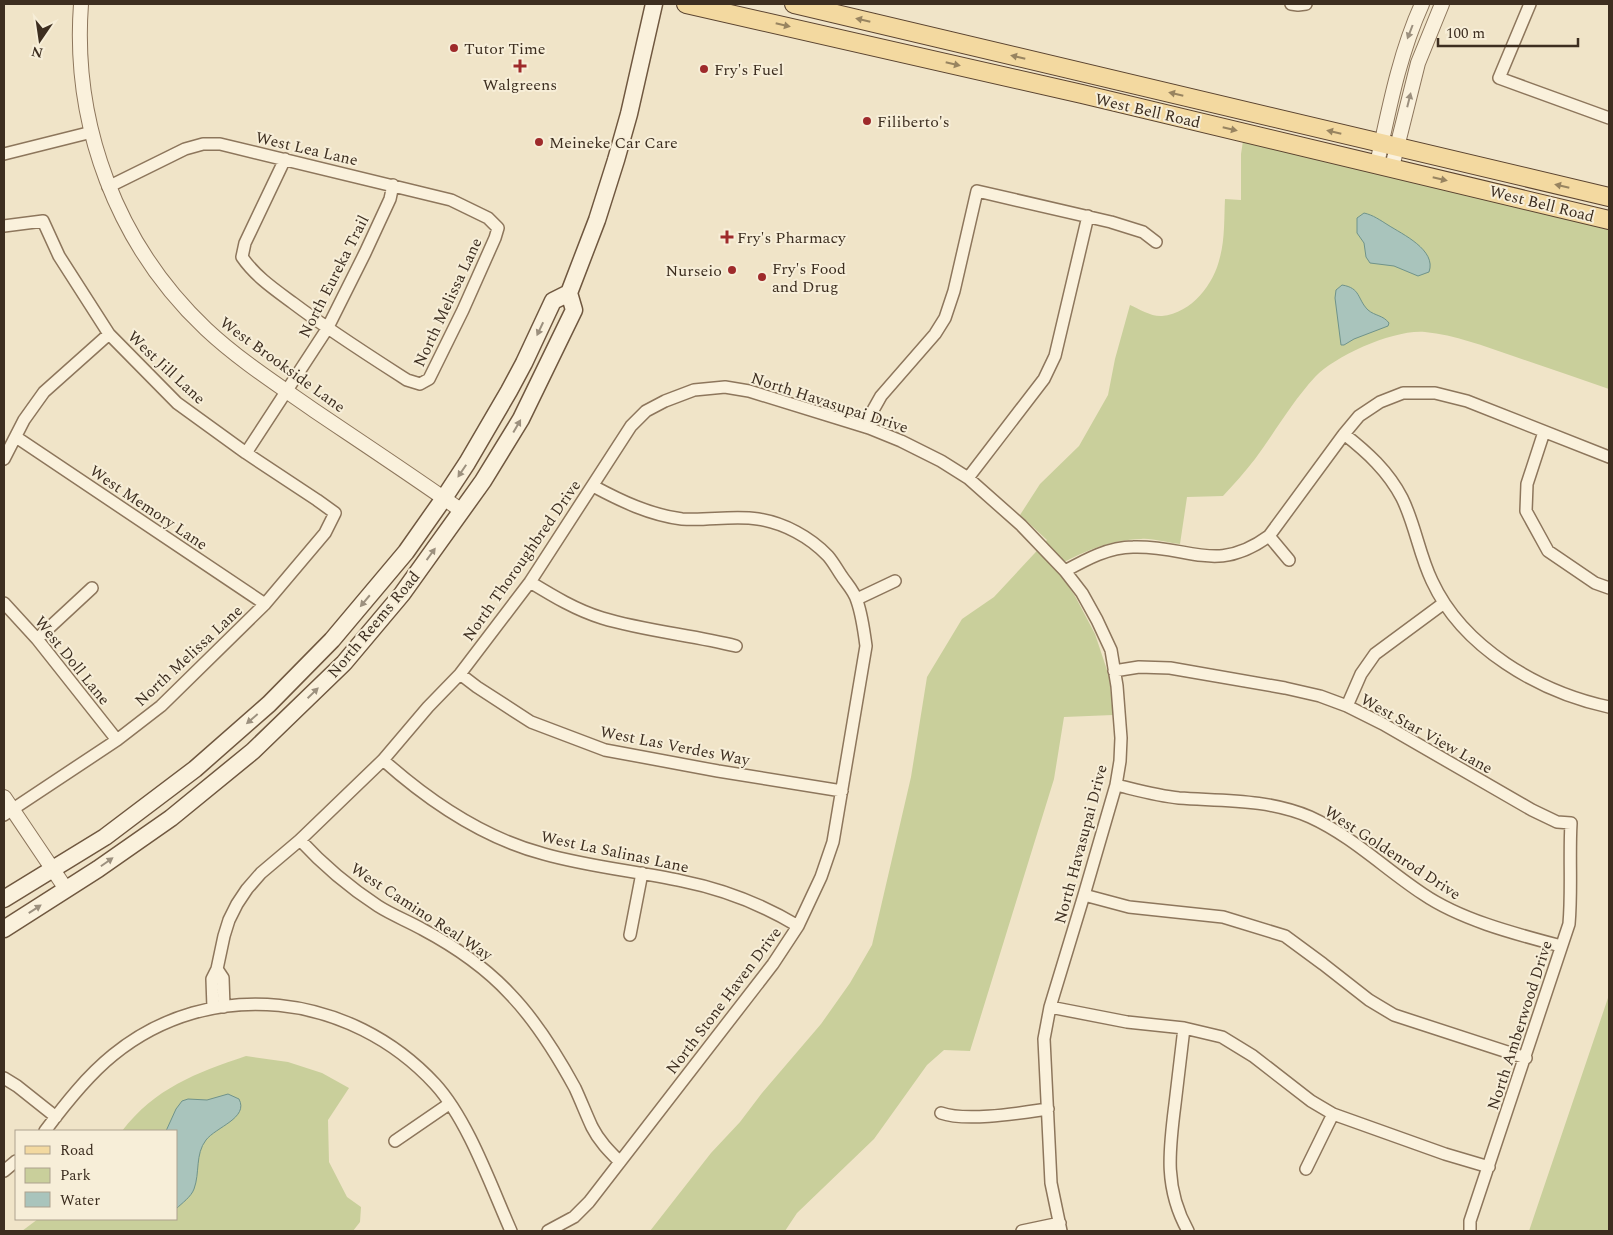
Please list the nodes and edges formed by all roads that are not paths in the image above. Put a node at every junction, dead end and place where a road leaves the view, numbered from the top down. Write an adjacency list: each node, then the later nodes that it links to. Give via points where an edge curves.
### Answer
1 (81, 4): 11 (street, West Brookside Lane, via 80,56)
2 (654, 4): 24 (main road, North Reems Road, via 616,160)
3 (686, 4): 9 (main road, West Bell Road, one-way to 9)
4 (794, 4): 8 (main road, West Bell Road, one-way to 4)
5 (1422, 4): 12 (street, one-way to 12, via 1404,48)
6 (1442, 4): 12 (street, one-way to 6)
7 (1530, 4): 10 (street, via 1499,78)
8 (911, 31): 9 (main road); 12 (main road, West Bell Road, one-way to 8)
9 (905, 53): 15 (main road, West Bell Road, one-way to 15)
10 (1609, 118)
11 (92, 132): 13 (street); 17 (street, West Brookside Lane)
12 (1390, 145): 15 (street); 18 (main road, West Bell Road, one-way to 12)
13 (4, 154)
14 (285, 159): 16 (street, West Lea Lane); 17 (street, West Lea Lane, via 220,144 203,144 185,149); 25 (street, via 245,243 242,257 262,280)
15 (1384, 166): 20 (main road, West Bell Road, one-way to 20)
16 (394, 185): 22 (street, West Lea Lane, via 451,200 488,218); 25 (street, North Eureka Trail)
17 (108, 187): 28 (street, West Brookside Lane, via 148,260 176,297 206,329)
18 (1609, 197)
19 (1088, 216): 23 (street, via 1144,232); 29 (street, via 977,191 945,318 881,396 872,412); 36 (street, via 1055,356 1044,379)
20 (1609, 220)
21 (4, 226): 26 (street, West Jill Lane, via 43,221 59,256)
22 (498, 228): 25 (street, North Melissa Lane, via 429,379 420,384 407,380)
23 (1156, 242)
24 (569, 293): 38 (main road, North Reems Road, one-way to 38, via 553,301 509,391); 39 (main road, North Reems Road, one-way to 24, via 516,427 554,351 574,310)
25 (327, 329): 28 (street, North Eureka Trail)
26 (109, 334): 32 (street, via 44,392); 33 (street, West Jill Lane, via 177,403)
27 (694, 390): 29 (street, North Havasupai Drive, via 725,387 749,392); 37 (street, North Thoroughbred Drive, via 646,411 631,426)
28 (287, 391): 33 (street, North Eureka Trail); 38 (street, West Brookside Lane)
29 (869, 428): 36 (street, North Havasupai Drive, via 901,440)
30 (1544, 432): 31 (street, via 1467,401 1435,392 1403,393 1380,402 1360,416); 34 (street); 47 (street, via 1527,484 1526,511 1548,552 1595,583)
31 (1344, 434): 41 (street); 50 (street, via 1384,470 1403,499 1426,567)
32 (16, 437): 35 (street); 51 (street, West Memory Lane)
33 (246, 453): 40 (street, West Jill Lane)
34 (1609, 457)
35 (4, 459)
36 (968, 478): 43 (street, North Havasupai Drive)
37 (594, 486): 45 (street, North Thoroughbred Drive); 48 (street, North Stone Haven Drive, via 621,502 674,517 739,518 787,527 828,556)
38 (444, 498): 39 (street, West Brookside Lane); 66 (main road, North Reems Road, one-way to 66, via 406,552 332,640 269,704 188,774 105,837)
39 (462, 511): 68 (main road, North Reems Road, one-way to 39, via 171,818 253,751 344,663 402,594)
40 (335, 513): 51 (street, North Melissa Lane, via 325,533)
41 (1269, 536): 42 (street); 43 (street, via 1238,554 1215,557 1148,547 1121,548 1100,554)
42 (1289, 560)
43 (1066, 571): 54 (street, North Havasupai Drive, via 1097,620 1111,650)
44 (894, 581): 48 (street)
45 (530, 582): 53 (street, via 601,618); 55 (street, North Thoroughbred Drive)
46 (92, 588): 52 (street)
47 (1609, 588)
48 (857, 599): 61 (street, North Stone Haven Drive, via 866,646)
49 (4, 603): 52 (street, West Doll Lane)
50 (1444, 603): 56 (street, via 1375,654 1361,674); 57 (street, via 1471,635 1518,670 1568,695)
51 (265, 604): 58 (street, North Melissa Lane, via 161,706)
52 (37, 639): 58 (street, West Doll Lane)
53 (736, 646)
54 (1114, 671): 56 (street, West Star View Lane, via 1170,668 1285,688); 60 (street, North Havasupai Drive, via 1121,738)
55 (460, 674): 59 (street, North Thoroughbred Drive); 61 (street, West Las Verdes Way, via 531,722 605,750)
56 (1347, 706): 64 (street, West Star View Lane, via 1532,810 1557,822)
57 (1609, 707)
58 (116, 740): 63 (street, North Melissa Lane)
59 (383, 760): 65 (street, North Thoroughbred Drive); 67 (street, West La Salinas Lane, via 435,803 490,834 543,854)
60 (1116, 784): 69 (street, North Havasupai Drive); 74 (street, West Goldenrod Drive, via 1177,798 1254,802 1310,818 1350,840 1423,895 1455,913)
61 (842, 791): 71 (street, North Stone Haven Drive, via 830,850)
62 (4, 796): 63 (street)
63 (8, 813): 66 (street)
64 (1571, 823): 74 (street, North Amberwood Drive, via 1570,915)
65 (300, 840): 75 (street, North Thoroughbred Drive, via 262,873 237,904 224,936 217,968 223,978); 88 (street, West Camino Real Way, via 348,886 448,943 480,966 510,994 549,1042 576,1090 592,1128 605,1148)
66 (53, 870): 68 (street); 70 (main road, North Reems Road)
67 (642, 873): 71 (street, West La Salinas Lane, via 720,891 776,913); 73 (street)
68 (66, 889): 72 (main road, North Reems Road, one-way to 68)
69 (1084, 896): 76 (street, North Havasupai Drive); 78 (street, via 1129,907 1223,917 1285,936 1369,1000 1394,1015)
70 (4, 899)
71 (798, 926): 88 (street, North Stone Haven Drive, via 773,964)
72 (4, 929)
73 (630, 935)
74 (1561, 946): 78 (street, North Amberwood Drive)
75 (218, 1007): 80 (street, via 276,1004 345,1021 415,1064); 84 (street, via 169,1021 114,1054 82,1084)
76 (1050, 1007): 77 (street, via 1127,1022); 81 (street, North Havasupai Drive, via 1044,1038)
77 (1184, 1028): 83 (street, via 1222,1036); 96 (street, via 1169,1176 1175,1204)
78 (1526, 1058): 89 (street, North Amberwood Drive)
79 (4, 1078): 84 (street)
80 (449, 1104): 86 (street); 93 (street, via 465,1129)
81 (1048, 1109): 82 (street, via 952,1117); 92 (street, North Havasupai Drive, via 1052,1183)
82 (941, 1113)
83 (1333, 1114): 89 (street); 90 (street)
84 (56, 1116): 85 (street)
85 (46, 1130)
86 (396, 1141)
87 (15, 1162): 91 (street)
88 (620, 1162): 94 (street, North Stone Haven Drive, via 574,1217)
89 (1489, 1168): 97 (street, North Amberwood Drive, via 1470,1221)
90 (1306, 1169)
91 (4, 1171)
92 (1060, 1227): 95 (street)
93 (511, 1231)
94 (548, 1231)
95 (1022, 1231)
96 (1188, 1231)
97 (1470, 1231)

